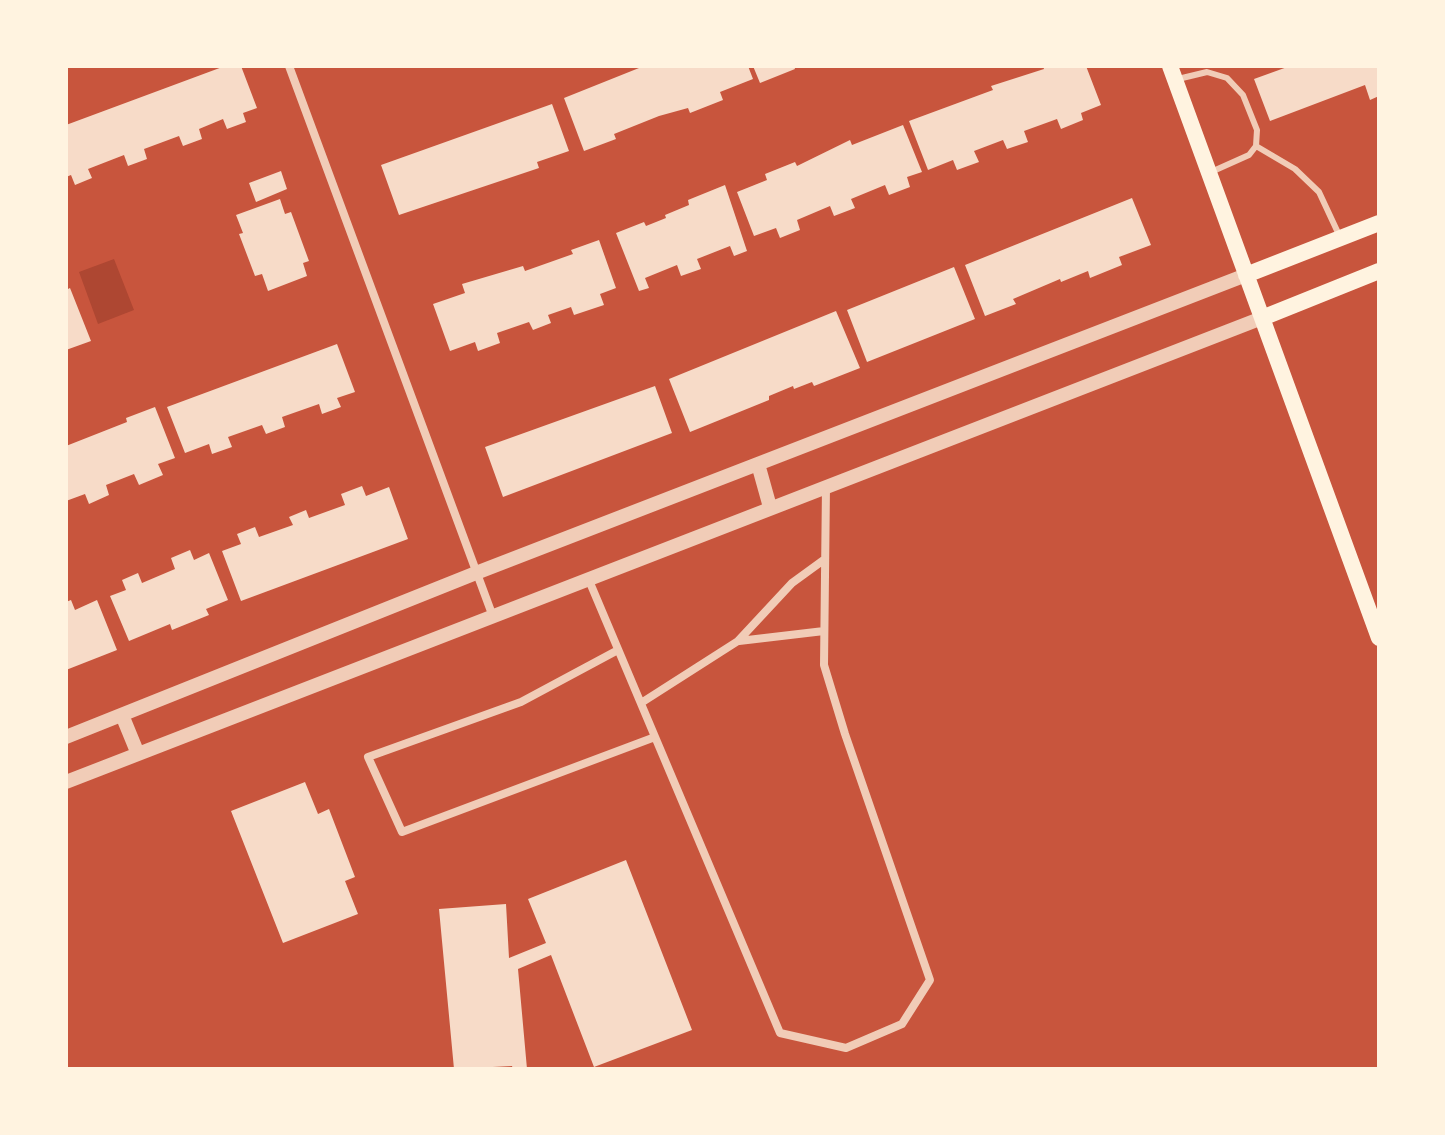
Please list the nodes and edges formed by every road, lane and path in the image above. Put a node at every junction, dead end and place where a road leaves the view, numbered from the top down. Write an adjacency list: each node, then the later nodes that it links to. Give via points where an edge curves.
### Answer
1 (289, 66): 14 (street)
2 (1172, 73): 3 (lane, via 1217,73 1237,85 1257,130); 4 (main road)
3 (1256, 146): 4 (lane, via 1240,160); 6 (lane, via 1295,169 1319,192)
4 (1209, 173): 8 (main road)
5 (1379, 223): 6 (main road)
6 (1340, 238): 8 (main road)
7 (1379, 271): 9 (main road)
8 (1246, 275): 9 (main road); 10 (street)
9 (1262, 318): 11 (street); 18 (main road)
10 (758, 464): 12 (street); 14 (street)
11 (826, 486): 12 (street); 13 (street)
12 (770, 507): 15 (street)
13 (825, 559): 17 (street); 19 (street, via 792,583)
14 (476, 573): 16 (street); 22 (street)
15 (588, 577): 16 (street); 20 (street)
16 (492, 614): 25 (street)
17 (824, 631): 19 (street); 24 (street, via 824,665 930,980 902,1024 846,1048 780,1033)
18 (1379, 638)
19 (738, 641): 21 (street)
20 (618, 650): 21 (street); 24 (street, via 521,702 368,757 402,832)
21 (641, 703): 24 (street)
22 (122, 715): 23 (street); 25 (street)
23 (66, 737)
24 (655, 737)
25 (138, 754): 26 (street)
26 (66, 782)

